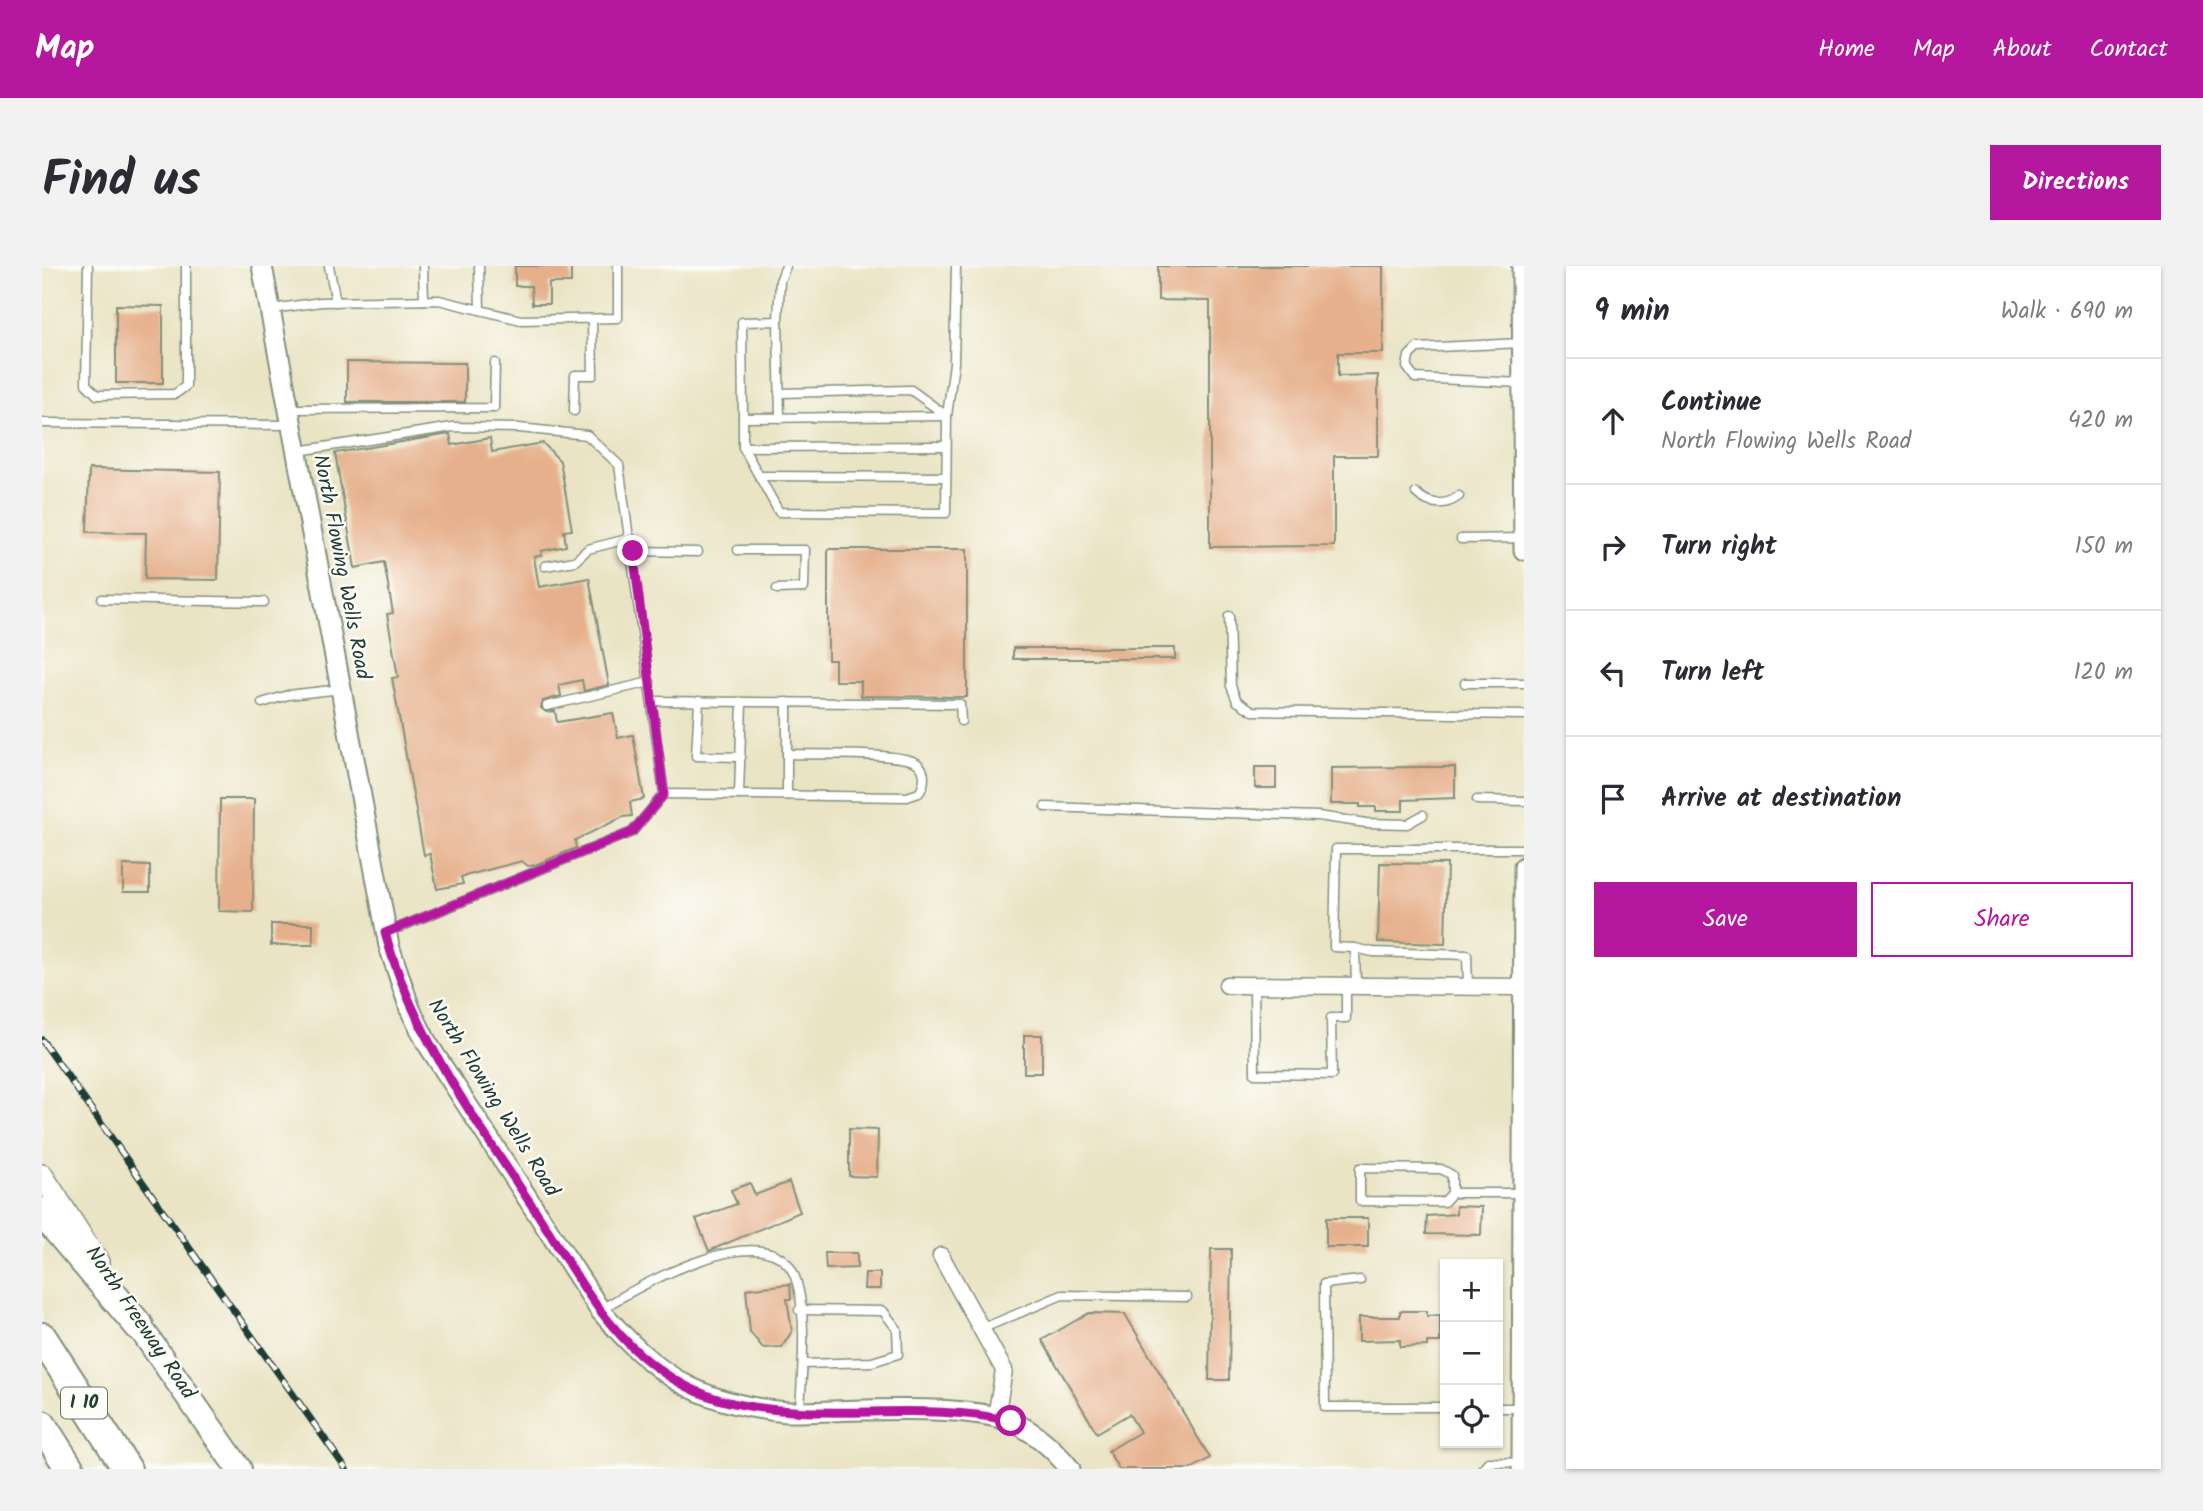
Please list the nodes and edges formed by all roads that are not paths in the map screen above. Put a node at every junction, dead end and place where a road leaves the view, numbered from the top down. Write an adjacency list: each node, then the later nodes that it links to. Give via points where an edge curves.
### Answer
1 (88, 266): 2 (lane, via 86,384 97,395 175,394 186,386)
2 (186, 266)
3 (262, 266): 13 (street, North Flowing Wells Road)
4 (329, 266): 12 (lane)
5 (423, 266): 11 (lane)
6 (479, 266): 14 (lane)
7 (618, 266): 15 (lane, via 618,318)
8 (786, 266): 16 (lane, via 780,281)
9 (956, 266): 22 (lane, via 954,363)
10 (1522, 266): 17 (street)
11 (424, 300): 12 (lane); 14 (lane)
12 (336, 302): 13 (lane)
13 (272, 309): 23 (street, North Flowing Wells Road)
14 (480, 310): 15 (lane, via 521,320)
15 (592, 319): 21 (lane, via 593,375 575,375)
16 (778, 321): 20 (lane); 24 (lane, via 743,322)
17 (1522, 343): 19 (street); 19 (lane, via 1417,348 1407,367 1415,379)
18 (495, 363): 23 (lane, via 494,408)
19 (1522, 383): 26 (street)
20 (779, 393): 22 (lane, via 911,390); 25 (lane)
21 (574, 411)
22 (947, 415): 25 (lane); 28 (lane)
23 (289, 417): 27 (lane); 30 (street, North Flowing Wells Road)
24 (743, 418): 25 (lane); 29 (lane)
25 (779, 418)
26 (1523, 418): 36 (street)
27 (42, 424)
28 (945, 446): 29 (lane); 32 (lane)
29 (743, 447): 31 (lane)
30 (296, 451): 35 (lane, via 453,427 587,435 619,465); 50 (street, North Flowing Wells Road)
31 (761, 476): 32 (lane); 32 (lane, via 779,512 932,513 946,513)
32 (946, 477)
33 (1416, 493): 34 (lane, via 1436,503)
34 (1459, 496)
35 (631, 538): 40 (lane); 42 (lane, via 588,549 575,561)
36 (1524, 538): 37 (lane); 39 (street)
37 (1461, 539)
38 (738, 550): 43 (lane, via 805,550 804,588)
39 (1524, 550)
40 (633, 551): 41 (lane); 47 (lane)
41 (698, 552)
42 (545, 566)
43 (777, 589)
44 (102, 599): 45 (lane)
45 (264, 602)
46 (1229, 616): 57 (lane, via 1231,686 1237,701 1253,711)
47 (650, 682): 51 (lane); 56 (lane)
48 (1465, 683): 49 (lane)
49 (1524, 683)
50 (341, 690): 55 (lane, via 288,695); 70 (street, North Flowing Wells Road)
51 (652, 701): 52 (lane); 61 (lane)
52 (699, 701): 53 (lane); 60 (lane, via 696,757)
53 (743, 702): 54 (lane); 60 (lane)
54 (786, 702): 58 (lane, via 960,704); 59 (lane)
55 (262, 703)
56 (547, 706)
57 (1524, 715)
58 (961, 721)
59 (786, 754): 63 (lane); 63 (lane, via 898,758 917,764 924,774 924,786 906,797)
60 (740, 757): 62 (lane)
61 (664, 794): 62 (lane); 70 (lane, via 632,832)
62 (739, 795): 63 (lane)
63 (786, 795)
64 (1478, 800): 65 (lane)
65 (1524, 801)
66 (1045, 807): 67 (lane, via 1318,816 1407,824)
67 (1423, 815)
68 (1524, 849): 71 (lane, via 1336,849 1334,947)
69 (1524, 867): 76 (street)
70 (385, 933): 86 (street, North Flowing Wells Road, via 410,1009 427,1043)
71 (1355, 948): 74 (lane); 75 (lane, via 1468,955)
72 (1227, 985): 73 (street)
73 (1254, 985): 74 (street); 74 (lane, via 1255,1074 1332,1075 1332,1018 1346,1018)
74 (1351, 986): 75 (street)
75 (1468, 986): 76 (street)
76 (1522, 987): 77 (street)
77 (1523, 1054): 80 (street)
78 (42, 1175): 88 (main road, North Freeway Road)
79 (1452, 1193): 79 (lane, via 1444,1202 1360,1201 1360,1168 1441,1169 1452,1175); 80 (lane)
80 (1521, 1194): 83 (street)
81 (42, 1212): 88 (highway)
82 (941, 1256): 89 (street)
83 (1523, 1267): 94 (street)
84 (1360, 1280): 92 (lane, via 1324,1284 1325,1407)
85 (1187, 1297): 89 (lane, via 1062,1295)
86 (600, 1310): 87 (lane, via 646,1283 718,1256 756,1248 785,1262 795,1276); 95 (street, North Flowing Wells Road, via 631,1345 688,1389 761,1409)
87 (799, 1310): 91 (lane); 91 (lane, via 883,1311 897,1329 898,1354 872,1362)
88 (139, 1326): 101 (main road, North Freeway Road)
89 (981, 1329): 96 (street, via 1004,1370)
90 (42, 1337): 100 (highway, I 10)
91 (803, 1364): 95 (lane)
92 (1440, 1407)
93 (1503, 1408): 94 (lane)
94 (1522, 1408): 98 (street)
95 (799, 1412): 96 (street, North Flowing Wells Road, via 946,1412)
96 (996, 1418): 102 (street, North Flowing Wells Road, via 1037,1435)
97 (42, 1425): 99 (highway, I 10)
98 (1522, 1466): 103 (lane, via 1488,1462)
99 (70, 1469)
100 (127, 1469)
101 (239, 1469)
102 (1070, 1469)
103 (1482, 1469)

